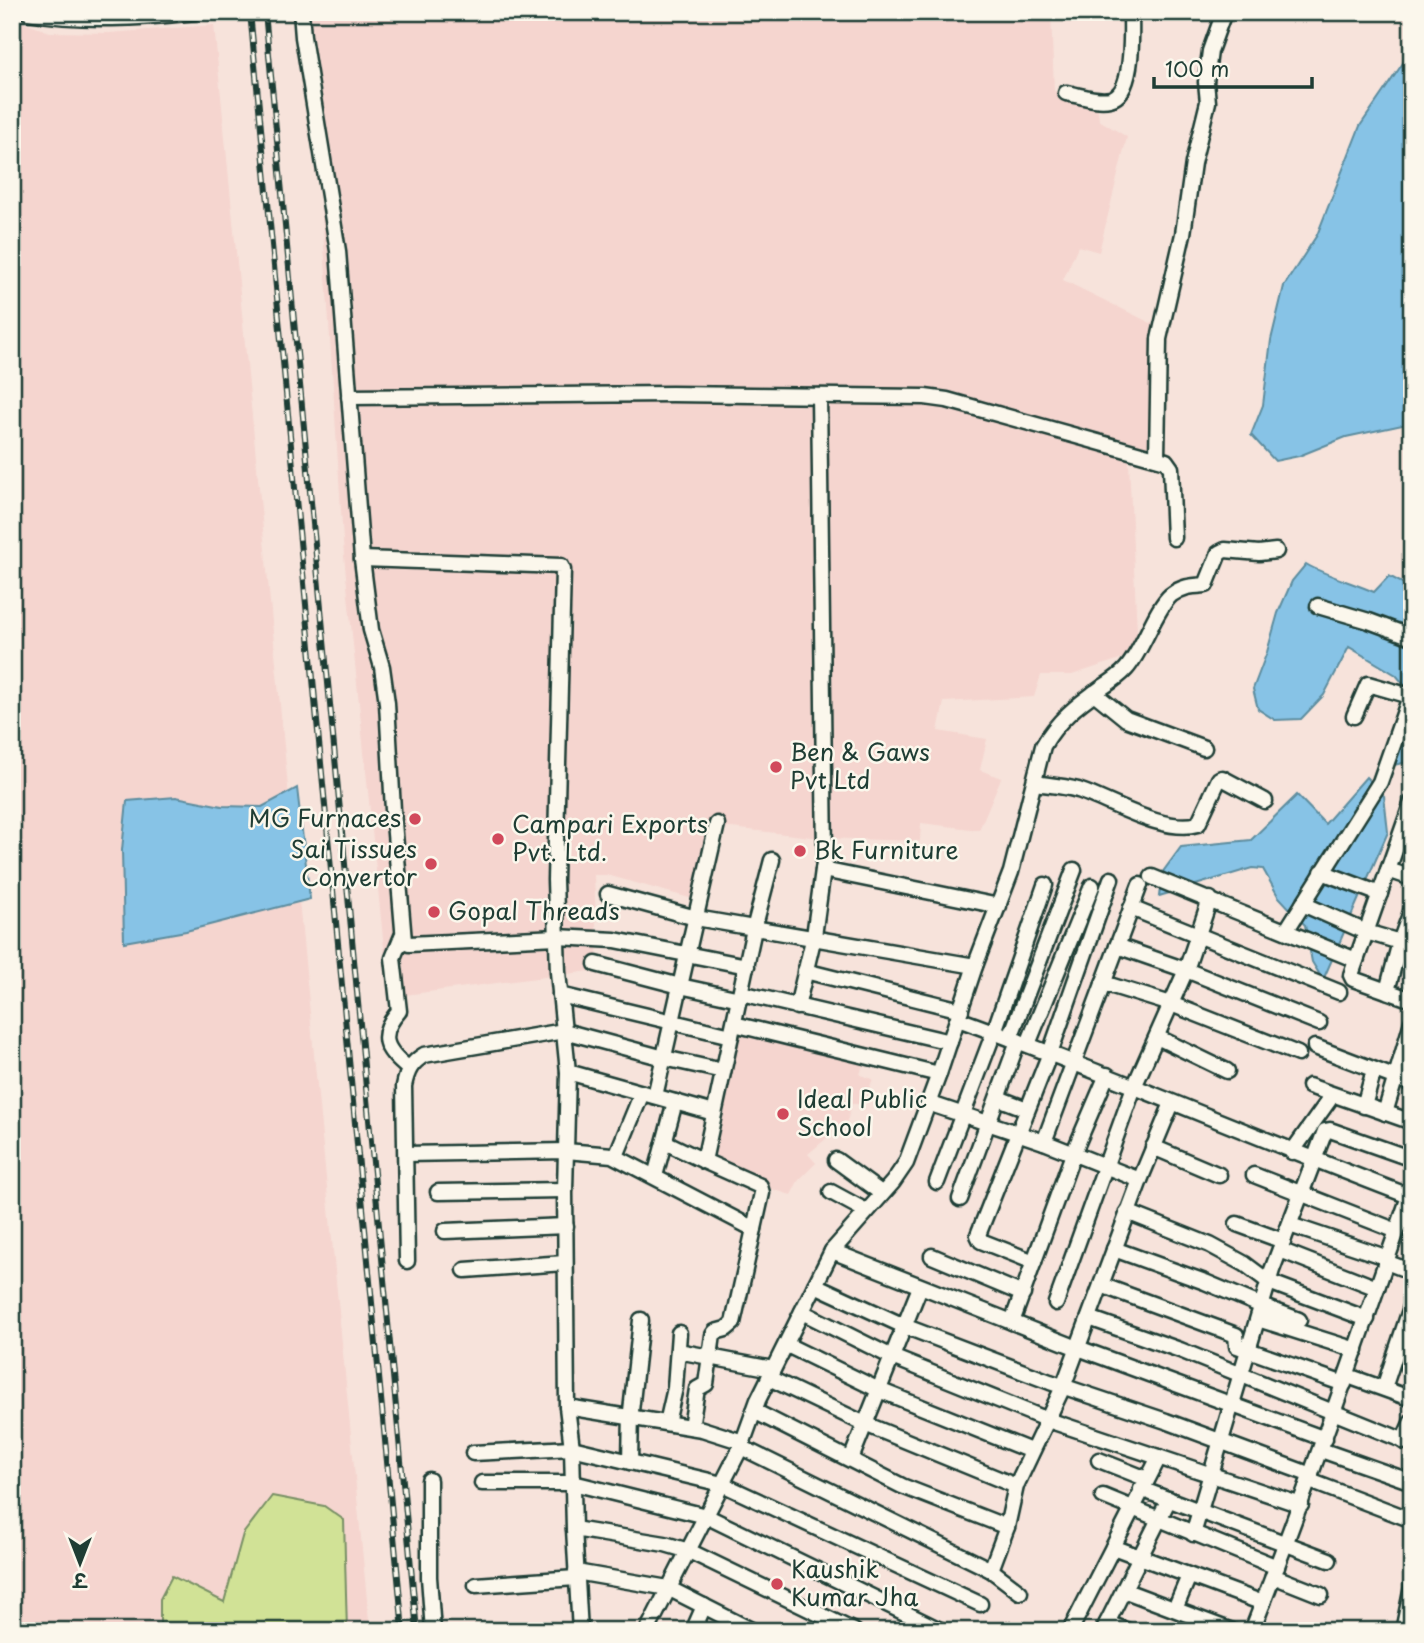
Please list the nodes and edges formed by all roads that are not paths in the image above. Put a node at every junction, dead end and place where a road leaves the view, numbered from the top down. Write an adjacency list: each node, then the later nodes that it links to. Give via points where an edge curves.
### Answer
1 (28, 12): 2 (street, via 101,19)
2 (195, 12)
3 (301, 12): 8 (street, via 338,251)
4 (1131, 12): 6 (street, via 1129,71 1115,97)
5 (1224, 12): 9 (street, via 1210,51 1208,102 1192,163 1184,234 1158,339)
6 (1066, 93)
7 (819, 396): 8 (street); 9 (street, via 947,400); 25 (street)
8 (349, 397): 12 (street)
9 (1157, 458): 10 (street, via 1171,468)
10 (1174, 538)
11 (1276, 551): 15 (street, via 1219,553 1206,585 1188,585 1172,594 1124,673)
12 (362, 559): 45 (street, via 387,703); 47 (street, via 557,565 563,570 555,843)
13 (1318, 606): 14 (street)
14 (1412, 637)
15 (1094, 693): 19 (street, via 1126,719); 20 (street, via 1052,730)
16 (1411, 693): 17 (street, via 1368,684); 18 (street)
17 (1354, 716)
18 (1407, 721): 28 (street, via 1380,782)
19 (1204, 748)
20 (1034, 783): 21 (street, via 1078,790 1144,818 1181,825 1198,824 1222,778); 37 (street)
21 (1265, 801)
22 (1412, 802): 27 (street)
23 (718, 824): 40 (street)
24 (772, 860): 41 (street)
25 (823, 870): 37 (street); 46 (street)
26 (1074, 870): 74 (street)
27 (1388, 870): 29 (street); 34 (street)
28 (1322, 872): 34 (street); 36 (street)
29 (1412, 878)
30 (1111, 879): 77 (street)
31 (1045, 885): 72 (street)
32 (1092, 886): 74 (street)
33 (608, 894): 40 (street)
34 (1380, 894): 43 (street)
35 (1210, 899): 38 (street, via 1146,881); 42 (street); 44 (street)
36 (1303, 904): 42 (street); 43 (street)
37 (999, 906): 54 (street)
38 (1132, 908): 44 (street); 49 (street)
39 (1412, 909): 48 (street)
40 (696, 918): 41 (street); 50 (street)
41 (754, 929): 46 (street); 53 (street)
42 (1286, 930): 51 (street)
43 (1366, 932): 48 (street); 51 (street)
44 (1199, 934): 55 (street); 60 (street)
45 (402, 936): 47 (street, via 409,944); 81 (street, via 393,958 400,1011 388,1023 386,1038 389,1051)
46 (814, 936): 54 (street); 56 (street)
47 (557, 937): 50 (street, via 615,940); 61 (street)
48 (1400, 942): 59 (street)
49 (1117, 946): 55 (street); 57 (street)
50 (688, 953): 53 (street); 58 (street)
51 (1356, 960): 59 (street, via 1353,979)
52 (596, 964): 58 (street)
53 (747, 966): 62 (street)
54 (975, 966): 66 (street)
55 (1186, 970): 64 (street); 69 (street)
56 (805, 971): 65 (street); 66 (street)
57 (1104, 983): 64 (street); 80 (street)
58 (680, 986): 62 (street); 67 (street)
59 (1387, 991): 63 (street)
60 (1339, 992)
61 (560, 995): 67 (street); 71 (street)
62 (741, 996): 65 (street); 70 (street)
63 (1412, 1000)
64 (1171, 1004): 73 (street); 78 (street)
65 (797, 1007): 75 (street)
66 (959, 1015): 72 (street); 75 (street)
67 (672, 1021): 70 (street); 79 (street)
68 (1412, 1022): 88 (street)
69 (1319, 1023)
70 (733, 1030): 83 (street); 86 (street)
71 (564, 1031): 79 (street); 81 (street, via 424,1055); 85 (street)
72 (994, 1032): 74 (street); 101 (street)
73 (1157, 1037): 84 (street); 91 (street)
74 (1019, 1041): 77 (street); 94 (street)
75 (950, 1042): 86 (street)
76 (1315, 1047): 82 (street)
77 (1049, 1053): 80 (street); 99 (street)
78 (1298, 1054)
79 (664, 1058): 83 (street); 92 (street)
80 (1074, 1062): 87 (street); 107 (street)
81 (409, 1069): 111 (street, via 404,1086)
82 (1374, 1070): 88 (street); 98 (street)
83 (723, 1071): 100 (street)
84 (1227, 1071)
85 (568, 1072): 92 (street); 109 (street)
86 (939, 1074): 96 (street)
87 (1107, 1075): 91 (street); 112 (street)
88 (1396, 1078): 89 (street); 102 (street)
89 (1412, 1084)
90 (1309, 1086): 93 (street)
91 (1134, 1087): 97 (street); 118 (street)
92 (648, 1094): 95 (street); 113 (street)
93 (1332, 1096): 98 (street); 110 (street)
94 (998, 1098): 99 (street); 104 (street)
95 (675, 1102): 100 (street); 106 (street)
96 (928, 1103): 101 (street); 128 (street, via 906,1163)
97 (1172, 1103): 108 (street); 110 (street)
98 (1364, 1106): 102 (street)
99 (1027, 1109): 105 (street)
100 (714, 1113): 116 (street)
101 (963, 1113): 104 (street); 123 (street)
102 (1385, 1114): 103 (street)
103 (1412, 1122)
104 (990, 1123): 105 (street); 130 (street)
105 (1018, 1133): 107 (street); 145 (street, via 978,1239)
106 (665, 1142): 116 (street); 121 (street)
107 (1044, 1142): 112 (street)
108 (1153, 1147): 119 (street); 122 (street)
109 (566, 1151): 111 (street); 113 (street); 124 (street)
110 (1292, 1152): 117 (street)
111 (406, 1154): 144 (street)
112 (1073, 1154): 118 (street); 145 (street)
113 (616, 1156): 121 (street)
114 (1412, 1159): 117 (street, via 1327,1130)
115 (836, 1160): 128 (street)
116 (704, 1161): 136 (street, via 760,1186)
117 (1314, 1161): 127 (street); 129 (street)
118 (1105, 1167): 122 (street); 155 (street)
119 (1219, 1175)
120 (1254, 1175): 129 (street)
121 (655, 1176): 136 (street)
122 (1140, 1180): 132 (street)
123 (937, 1182)
124 (565, 1190): 125 (street); 135 (street)
125 (438, 1192)
126 (831, 1192): 131 (street)
127 (1410, 1192): 138 (street)
128 (881, 1193): 131 (street)
129 (1301, 1195): 134 (street); 138 (street)
130 (960, 1199)
131 (866, 1211): 141 (street)
132 (1127, 1213): 140 (street); 149 (street, via 1210,1245)
133 (1237, 1224): 139 (street)
134 (1290, 1225): 139 (street); 143 (street)
135 (566, 1226): 137 (street); 146 (street)
136 (754, 1228): 172 (street, via 733,1323 715,1332)
137 (445, 1231)
138 (1397, 1231): 143 (street)
139 (1282, 1245): 149 (street); 153 (street)
140 (1114, 1249): 151 (street); 158 (street, via 1205,1282)
141 (832, 1251): 150 (street); 152 (street)
142 (932, 1256): 154 (street)
143 (1387, 1260): 148 (street); 153 (street)
144 (407, 1261)
145 (1034, 1262): 154 (street)
146 (565, 1263): 147 (street); 181 (street)
147 (465, 1270)
148 (1412, 1272)
149 (1269, 1282): 158 (street); 160 (street)
150 (815, 1285): 157 (street); 164 (street)
151 (1101, 1285): 159 (street); 168 (street, via 1236,1335 1236,1345)
152 (920, 1287): 163 (street); 164 (street)
153 (1377, 1288): 160 (street)
154 (1023, 1294): 163 (street)
155 (1056, 1303)
156 (1412, 1304): 177 (street)
157 (802, 1312): 166 (street); 171 (street)
158 (1260, 1313): 162 (street); 168 (street); 169 (street)
159 (1089, 1318): 167 (street); 174 (street)
160 (1367, 1319): 169 (street)
161 (641, 1320): 184 (street)
162 (1299, 1320)
163 (1012, 1322): 167 (street)
164 (904, 1326): 171 (street); 176 (street)
165 (679, 1333): 170 (street)
166 (787, 1345): 173 (street); 178 (street)
167 (1078, 1348): 176 (street); 180 (street)
168 (1248, 1350): 174 (street); 175 (street)
169 (1356, 1350): 175 (street)
170 (677, 1351): 172 (street); 187 (street)
171 (892, 1357): 178 (street); 185 (street)
172 (710, 1358): 173 (street); 189 (street, via 706,1384 697,1389)
173 (771, 1374): 182 (street); 188 (street)
174 (1241, 1375): 180 (street); 183 (street)
175 (1346, 1380): 177 (street); 183 (street)
176 (1063, 1387): 185 (street); 191 (street)
177 (1384, 1388): 179 (street)
178 (878, 1390): 188 (street); 195 (street)
179 (1412, 1399)
180 (1232, 1405): 191 (street); 193 (street)
181 (567, 1407): 184 (street); 194 (street)
182 (754, 1410): 192 (street); 198 (street)
183 (1335, 1412): 190 (street); 193 (street)
184 (631, 1418): 187 (street); 200 (street)
185 (1048, 1420): 195 (street); 197 (street)
186 (1412, 1420): 190 (street)
187 (667, 1423): 189 (street)
188 (865, 1424): 198 (street); 209 (street)
189 (691, 1427): 192 (street)
190 (1408, 1442)
191 (1221, 1443): 201 (street); 202 (street)
192 (742, 1444): 207 (street); 226 (street)
193 (1323, 1444): 202 (street); 204 (street)
194 (572, 1448): 196 (street); 200 (street); 206 (street)
195 (1031, 1451): 209 (street)
196 (472, 1453)
197 (1158, 1457): 201 (street); 208 (street)
198 (850, 1459): 218 (street, via 902,1486)
199 (1099, 1460): 208 (street)
200 (630, 1462): 207 (street)
201 (1212, 1473): 212 (street); 214 (street)
202 (1311, 1478): 212 (street); 217 (street)
203 (429, 1480): 243 (street)
204 (1412, 1482)
205 (482, 1483): 206 (street)
206 (573, 1483): 215 (street); 219 (street)
207 (722, 1484): 215 (street); 237 (street)
208 (1144, 1484): 211 (street); 213 (street)
209 (1016, 1486): 218 (street)
210 (1102, 1496): 213 (street)
211 (1168, 1499): 214 (street); 216 (street)
212 (1301, 1505): 221 (street)
213 (1132, 1509): 216 (street); 222 (street)
214 (1201, 1511): 220 (street); 221 (street)
215 (706, 1516): 223 (street); 249 (street)
216 (1157, 1520): 220 (street); 224 (street)
217 (1412, 1520)
218 (1007, 1527): 226 (street)
219 (574, 1529): 223 (street); 228 (street)
220 (1193, 1535): 227 (street)
221 (1286, 1544): 225 (street); 227 (street)
222 (1113, 1547): 224 (street); 250 (street)
223 (689, 1551): 232 (street); 248 (street)
224 (1138, 1558): 229 (street); 233 (street)
225 (1329, 1560)
226 (991, 1570): 234 (street)
227 (1275, 1572): 235 (street); 236 (street)
228 (576, 1575): 230 (street); 232 (street); 244 (street)
229 (1189, 1576): 236 (street); 239 (street)
230 (476, 1585)
231 (1412, 1587): 242 (street)
232 (668, 1588): 238 (street); 245 (street)
233 (1123, 1590): 239 (street); 241 (street)
234 (1020, 1592)
235 (1321, 1595)
236 (1263, 1603): 253 (street)
237 (980, 1604)
238 (704, 1606): 240 (street); 246 (street)
239 (1175, 1609): 252 (street)
240 (730, 1625): 247 (street)
241 (1105, 1627): 251 (street)
242 (1406, 1628)
243 (433, 1631)
244 (580, 1631)
245 (647, 1631)
246 (693, 1631)
247 (753, 1631)
248 (854, 1631)
249 (943, 1631)
250 (1070, 1631)
251 (1128, 1631)
252 (1232, 1631)
253 (1252, 1631)

